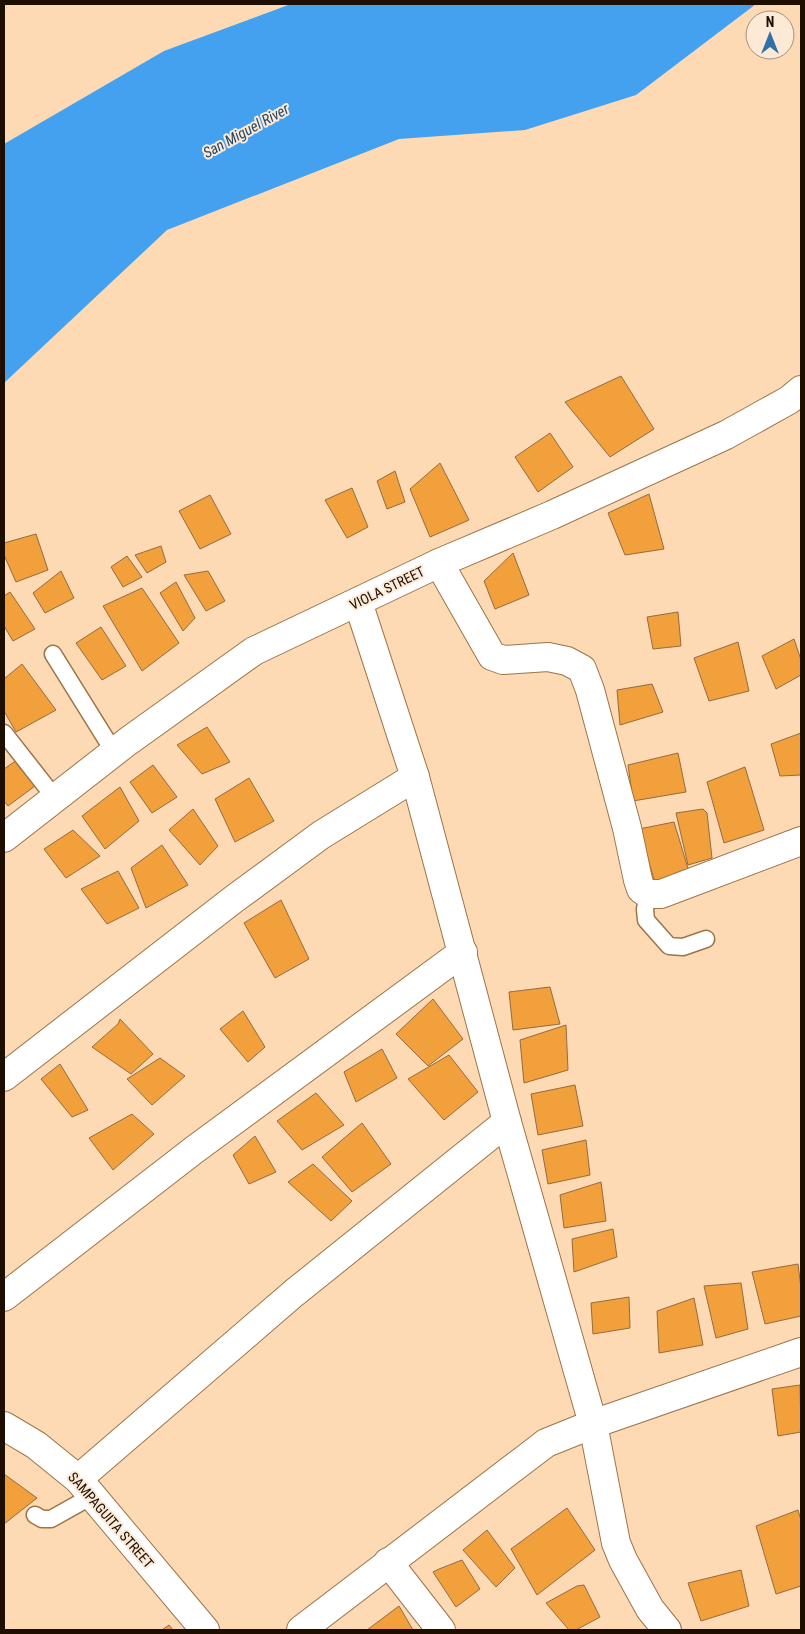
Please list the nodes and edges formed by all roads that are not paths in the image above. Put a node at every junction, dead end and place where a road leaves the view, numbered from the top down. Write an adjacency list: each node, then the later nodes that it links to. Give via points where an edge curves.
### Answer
1 (801, 390): 2 (street, VIOLA STREET, via 726,435)
2 (439, 563): 3 (street, VIOLA STREET); 11 (street, via 492,656 503,660 548,657 567,661 582,669 628,828 638,880 641,889)
3 (358, 602): 6 (street, VIOLA STREET, via 254,651); 7 (street)
4 (53, 654): 6 (lane)
5 (4, 733): 8 (lane)
6 (114, 752): 8 (street, VIOLA STREET)
7 (415, 777): 13 (street); 14 (street, via 321,835)
8 (54, 798): 9 (street, VIOLA STREET)
9 (4, 838)
10 (801, 841): 11 (street, via 661,894)
11 (648, 894): 12 (lane, via 646,920 669,946 683,947)
12 (706, 939)
13 (463, 952): 15 (street); 16 (street, via 194,1150)
14 (4, 1077)
15 (507, 1122): 18 (street); 20 (street, via 294,1293)
16 (4, 1296)
17 (801, 1352): 18 (street)
18 (593, 1424): 22 (street, via 546,1443); 26 (street, via 616,1543 650,1609)
19 (4, 1426): 20 (street, SAMPAGUITA STREET, via 41,1448)
20 (85, 1487): 21 (lane, via 51,1519 42,1519); 23 (street, SAMPAGUITA STREET)
21 (34, 1514)
22 (388, 1562): 24 (street); 25 (street)
23 (205, 1630)
24 (301, 1630)
25 (441, 1630)
26 (667, 1630)

